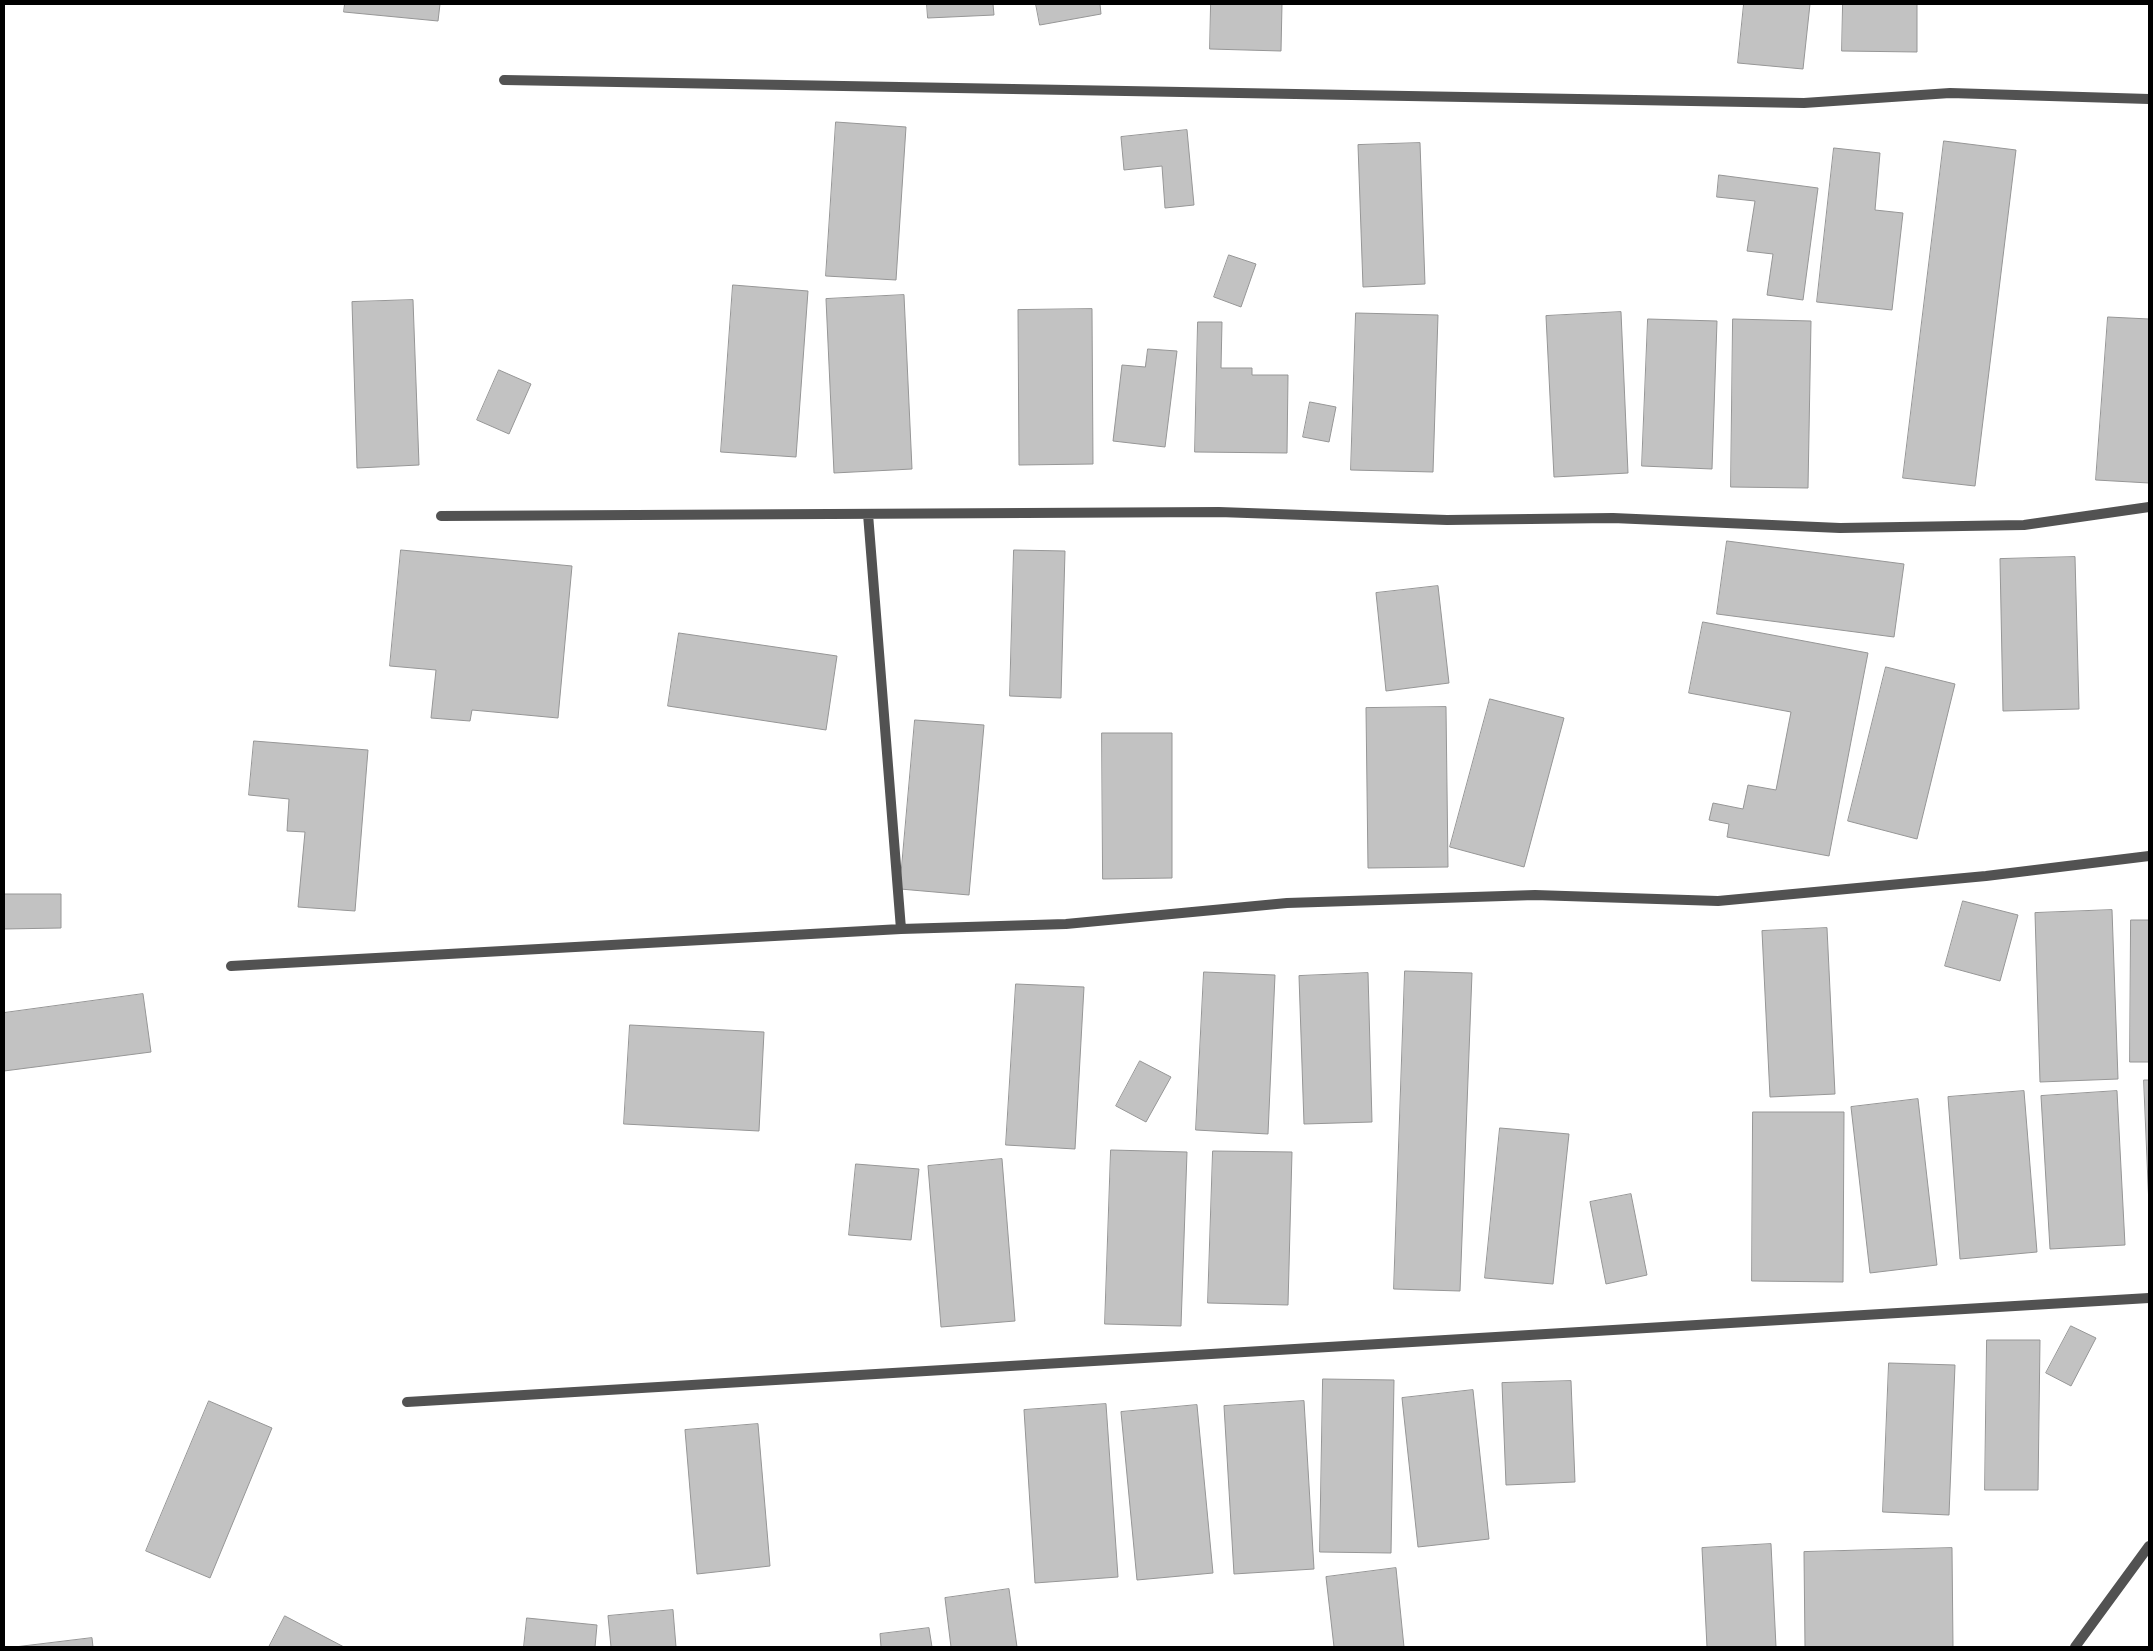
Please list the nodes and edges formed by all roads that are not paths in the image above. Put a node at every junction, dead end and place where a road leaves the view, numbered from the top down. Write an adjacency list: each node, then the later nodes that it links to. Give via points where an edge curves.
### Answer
1 (504, 80): 2 (street, via 1804,103 1950,93)
2 (2149, 98)
3 (2149, 508): 4 (street, via 2024,525 1840,528 1613,518 1447,520 1219,512)
4 (868, 514): 5 (street); 7 (street)
5 (441, 516)
6 (2149, 856): 7 (street, via 1986,876 1718,901 1535,895 1297,902 1066,924)
7 (901, 929): 8 (street)
8 (231, 966)
9 (2149, 1298): 10 (street)
10 (407, 1402)
11 (2149, 1546): 12 (street)
12 (2075, 1647)

